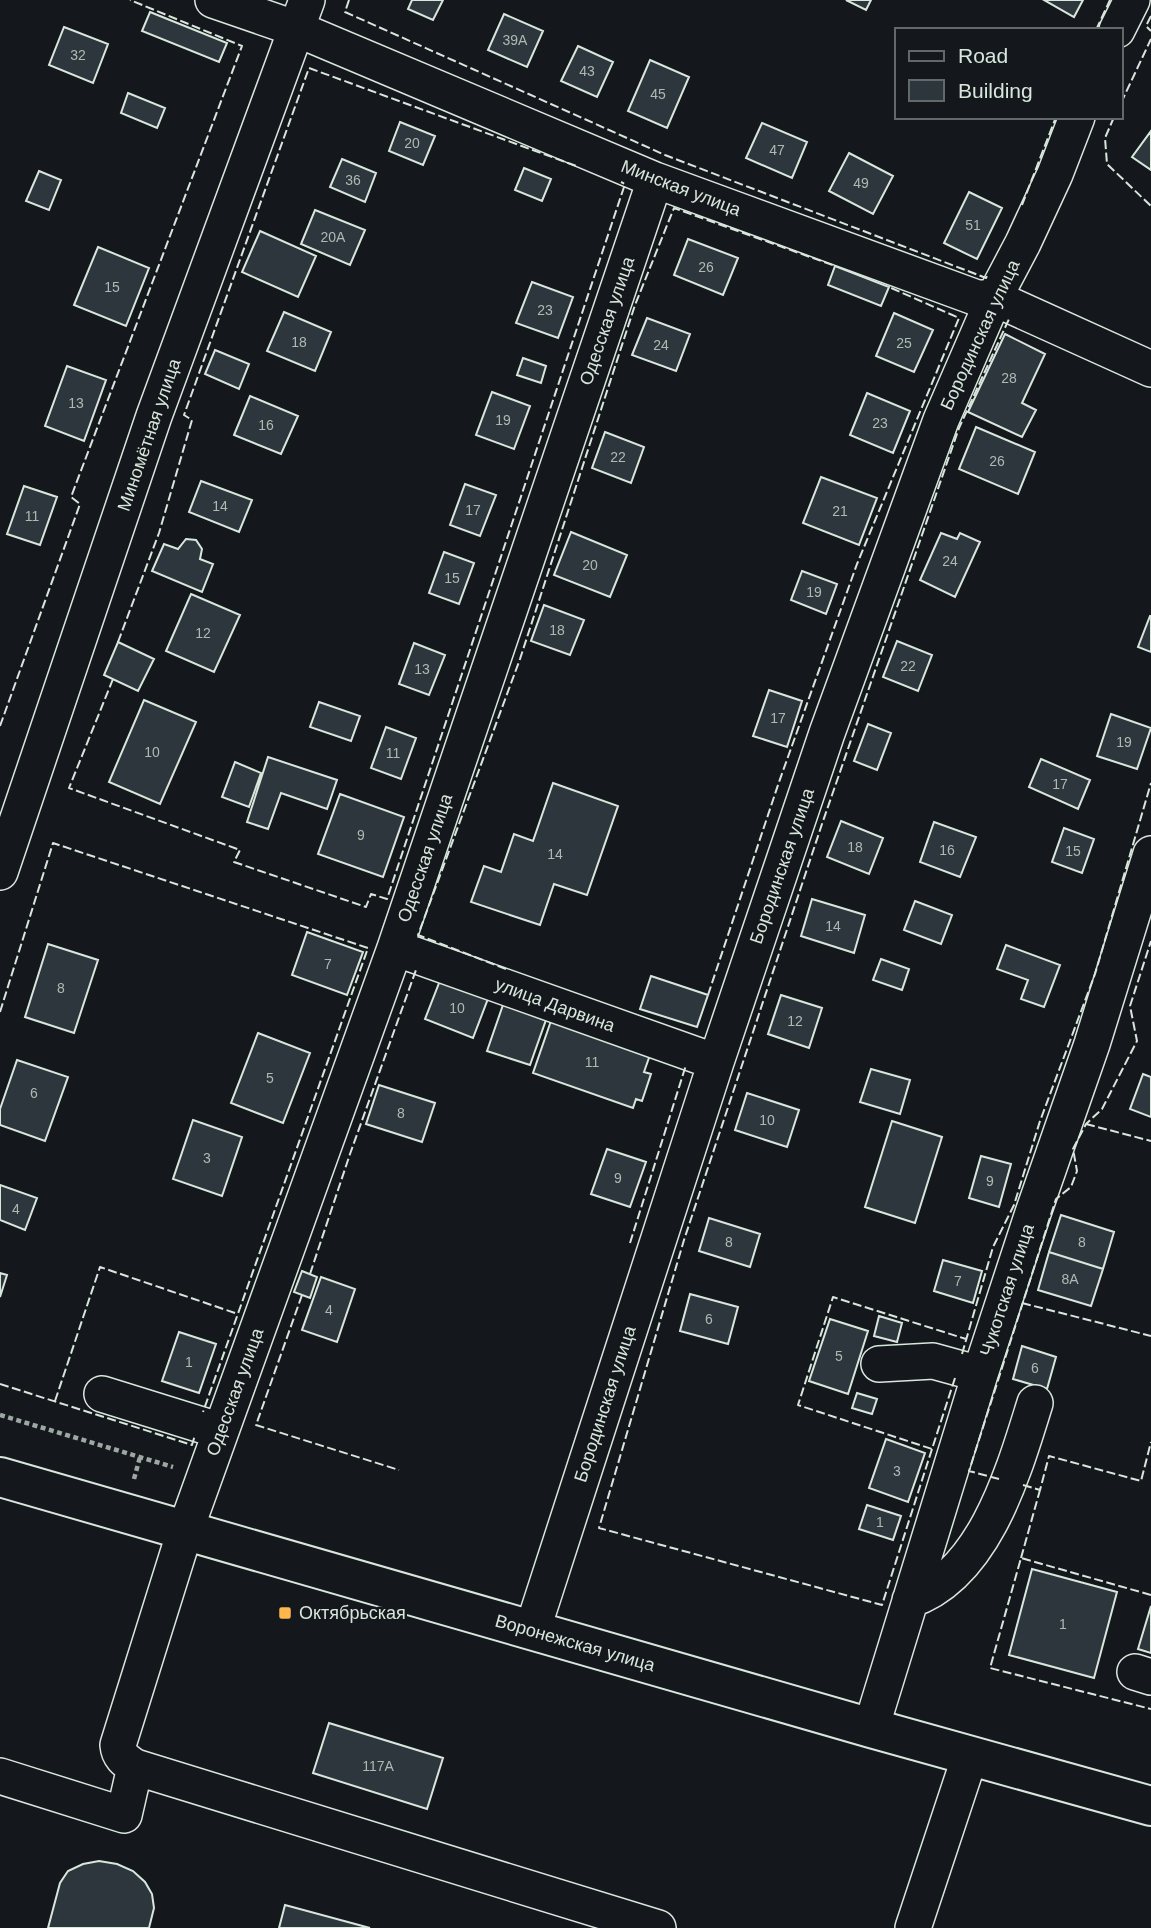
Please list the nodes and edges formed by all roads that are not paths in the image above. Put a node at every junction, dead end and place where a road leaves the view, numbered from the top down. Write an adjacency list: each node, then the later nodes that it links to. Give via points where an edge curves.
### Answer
1 (213, 0): 3 (street, Минская улица)
2 (1132, 0): 4 (street)
3 (302, 14): 6 (street, Минская улица); 9 (street, Миномётная улица)
4 (1118, 28)
5 (1076, 119): 7 (street, Бородинская улица, via 1055,174)
6 (655, 180): 7 (street, Минская улица, via 978,298); 12 (street, Одесская улица)
7 (994, 298): 8 (street, Минская улица); 13 (street, Бородинская улица, via 941,419)
8 (1151, 369)
9 (11, 803): 11 (street, Миномётная улица)
10 (1151, 854): 15 (street, Чукотская улица)
11 (0, 872)
12 (395, 948): 13 (street, улица Дарвина); 18 (street, Одесская улица)
13 (716, 1062): 22 (street, Бородинская улица)
14 (879, 1364): 15 (street, via 933,1361)
15 (980, 1374): 21 (street, Чукотская улица)
16 (102, 1394): 18 (street)
17 (1035, 1403): 21 (street, via 1010,1482 978,1541 947,1578 927,1595)
18 (221, 1431): 20 (street, Одесская улица)
19 (0, 1477): 20 (highway, Воронежская улица)
20 (186, 1531): 22 (highway, Воронежская улица); 25 (street, Одесская улица, via 119,1737 119,1753)
21 (910, 1600): 23 (street, Чукотская улица)
22 (532, 1630): 23 (highway, Воронежская улица)
23 (871, 1728): 24 (highway, Воронежская улица)
24 (970, 1756): 27 (highway, Воронежская улица); 29 (street)
25 (135, 1767): 26 (street, via 124,1815); 28 (street)
26 (0, 1776)
27 (1151, 1806)
28 (658, 1928)
29 (913, 1928)

